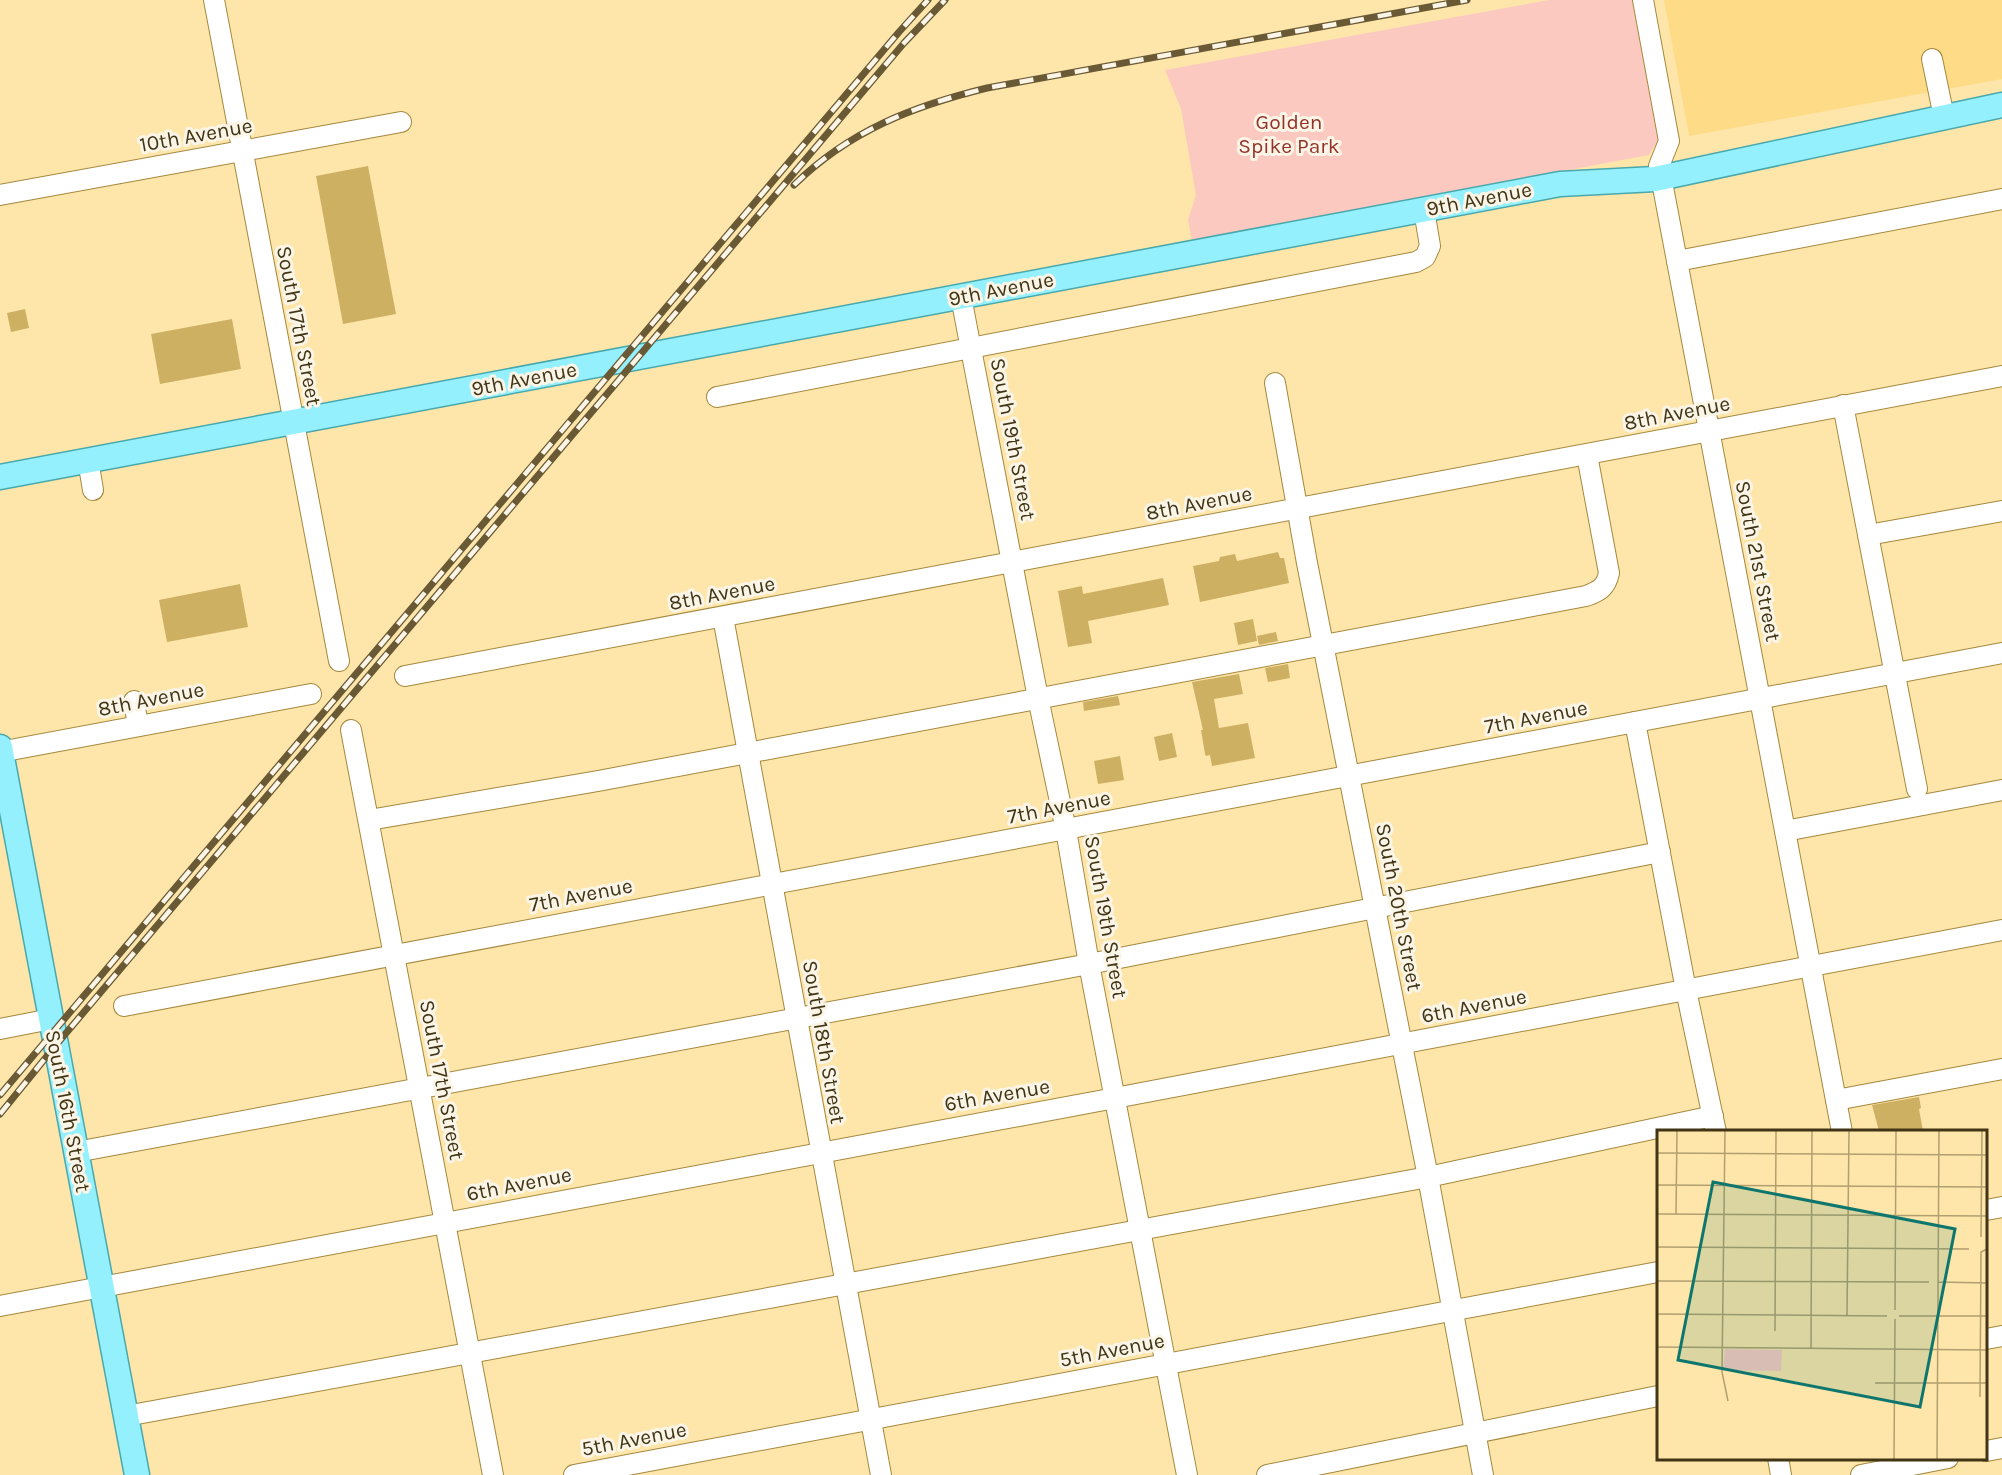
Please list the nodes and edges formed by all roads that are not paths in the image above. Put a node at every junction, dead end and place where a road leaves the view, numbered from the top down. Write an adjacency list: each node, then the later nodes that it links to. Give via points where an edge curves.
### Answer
1 (214, 0): 7 (street, South 17th Street)
2 (1642, 0): 8 (street, South 21st Street, via 1669,141 1659,166)
3 (1932, 59): 5 (street)
4 (2002, 105): 5 (main road, 9th Avenue)
5 (1944, 117): 8 (main road, 9th Avenue)
6 (401, 122): 7 (street, 10th Avenue)
7 (242, 151): 9 (street, 10th Avenue); 19 (street, South 17th Street)
8 (1661, 178): 11 (main road, 9th Avenue, via 1560,184); 12 (street, South 21st Street)
9 (0, 195)
10 (2002, 199): 12 (street)
11 (1424, 210): 13 (main road, 9th Avenue); 14 (street, via 1430,246 1425,257 1416,262)
12 (1677, 261): 20 (street, South 21st Street)
13 (961, 297): 14 (street, South 19th Street); 19 (main road, 9th Avenue)
14 (971, 350): 17 (street); 28 (street, South 19th Street)
15 (2002, 376): 18 (street, 8th Avenue)
16 (1275, 383): 25 (street, South 20th Street)
17 (717, 397)
18 (1843, 405): 20 (street, 8th Avenue); 27 (street)
19 (293, 422): 22 (main road, 9th Avenue); 32 (street, South 17th Street)
20 (1709, 432): 21 (street, 8th Avenue); 37 (street, South 21st Street)
21 (1587, 455): 25 (street, 8th Avenue); 30 (street, via 1609,573 1607,585 1598,592)
22 (88, 460): 23 (main road, 9th Avenue); 24 (street)
23 (0, 477)
24 (93, 490)
25 (1298, 508): 28 (street, 8th Avenue); 30 (street, South 20th Street)
26 (2002, 511): 27 (street)
27 (1868, 535): 33 (street)
28 (1013, 562): 29 (street, 8th Avenue); 36 (street, South 19th Street)
29 (723, 617): 34 (street, 8th Avenue); 43 (street, South 18th Street)
30 (1323, 644): 36 (street); 44 (street, South 20th Street)
31 (2002, 653): 33 (street, 7th Avenue)
32 (339, 661)
33 (1895, 673): 37 (street, 7th Avenue); 45 (street)
34 (405, 676)
35 (311, 694): 40 (street, 8th Avenue)
36 (1038, 698): 43 (street); 48 (street, South 19th Street)
37 (1760, 699): 39 (street, 7th Avenue); 49 (street, South 21st Street)
38 (134, 701): 40 (street)
39 (1635, 722): 44 (street, 7th Avenue); 50 (street)
40 (138, 726): 42 (street, 8th Avenue)
41 (351, 730): 47 (street, South 17th Street)
42 (0, 750): 60 (main road, South 16th Street)
43 (747, 752): 47 (street); 51 (street, South 18th Street)
44 (1349, 777): 48 (street, 7th Avenue); 52 (street, South 20th Street)
45 (1917, 789)
46 (2002, 790): 49 (street)
47 (369, 820): 54 (street, South 17th Street)
48 (1066, 830): 51 (street, 7th Avenue); 55 (street, South 19th Street)
49 (1785, 831): 56 (street, South 21st Street)
50 (1660, 852): 52 (street); 57 (street)
51 (771, 885): 54 (street, 7th Avenue); 59 (street, South 18th Street)
52 (1375, 909): 55 (street); 62 (street, South 20th Street)
53 (2002, 930): 56 (street, 6th Avenue)
54 (394, 955): 58 (street, 7th Avenue); 64 (street, South 17th Street)
55 (1089, 964): 59 (street); 65 (street, South 19th Street)
56 (1810, 966): 57 (street, 6th Avenue); 66 (street, South 21st Street)
57 (1686, 990): 62 (street, 6th Avenue); 67 (street)
58 (124, 1006)
59 (795, 1018): 64 (street); 72 (street, South 18th Street)
60 (51, 1019): 61 (street); 71 (main road, South 16th Street)
61 (0, 1029)
62 (1402, 1044): 65 (street, 6th Avenue); 73 (street, South 20th Street)
63 (2002, 1069): 66 (street)
64 (419, 1088): 71 (street); 76 (street, South 17th Street)
65 (1115, 1098): 72 (street, 6th Avenue); 77 (street, South 19th Street)
66 (1836, 1100): 69 (street, South 21st Street)
67 (1715, 1124): 68 (street)
68 (1683, 1130)
69 (1842, 1130)
70 (1657, 1135): 73 (street)
71 (76, 1152): 80 (main road, South 16th Street)
72 (820, 1152): 76 (street, 6th Avenue); 79 (street, South 18th Street)
73 (1428, 1177): 77 (street); 82 (street, South 20th Street)
74 (2002, 1207): 75 (street)
75 (1987, 1210)
76 (445, 1223): 80 (street, 6th Avenue); 85 (street, South 17th Street)
77 (1140, 1230): 79 (street); 86 (street, South 19th Street)
78 (1657, 1272): 82 (street, 5th Avenue)
79 (845, 1285): 85 (street); 89 (street, South 18th Street)
80 (102, 1287): 81 (street, 6th Avenue); 88 (main road, South 16th Street)
81 (0, 1306)
82 (1452, 1311): 86 (street, 5th Avenue); 90 (street, South 20th Street)
83 (2002, 1336): 84 (street)
84 (1987, 1339)
85 (469, 1352): 88 (street); 97 (street, South 17th Street)
86 (1166, 1364): 89 (street, 5th Avenue); 100 (street, South 19th Street)
87 (1657, 1396): 90 (street)
88 (126, 1416): 96 (main road, South 16th Street)
89 (871, 1419): 98 (street, 5th Avenue); 99 (street, South 18th Street)
90 (1475, 1433): 101 (street); 102 (street, South 20th Street)
91 (2002, 1448): 92 (street)
92 (1987, 1451)
93 (1778, 1460): 103 (street)
94 (1939, 1460): 95 (street)
95 (1906, 1467): 104 (street)
96 (137, 1475)
97 (493, 1475)
98 (574, 1475)
99 (881, 1475)
100 (1187, 1475)
101 (1267, 1475)
102 (1483, 1475)
103 (1781, 1475)
104 (1861, 1475)

